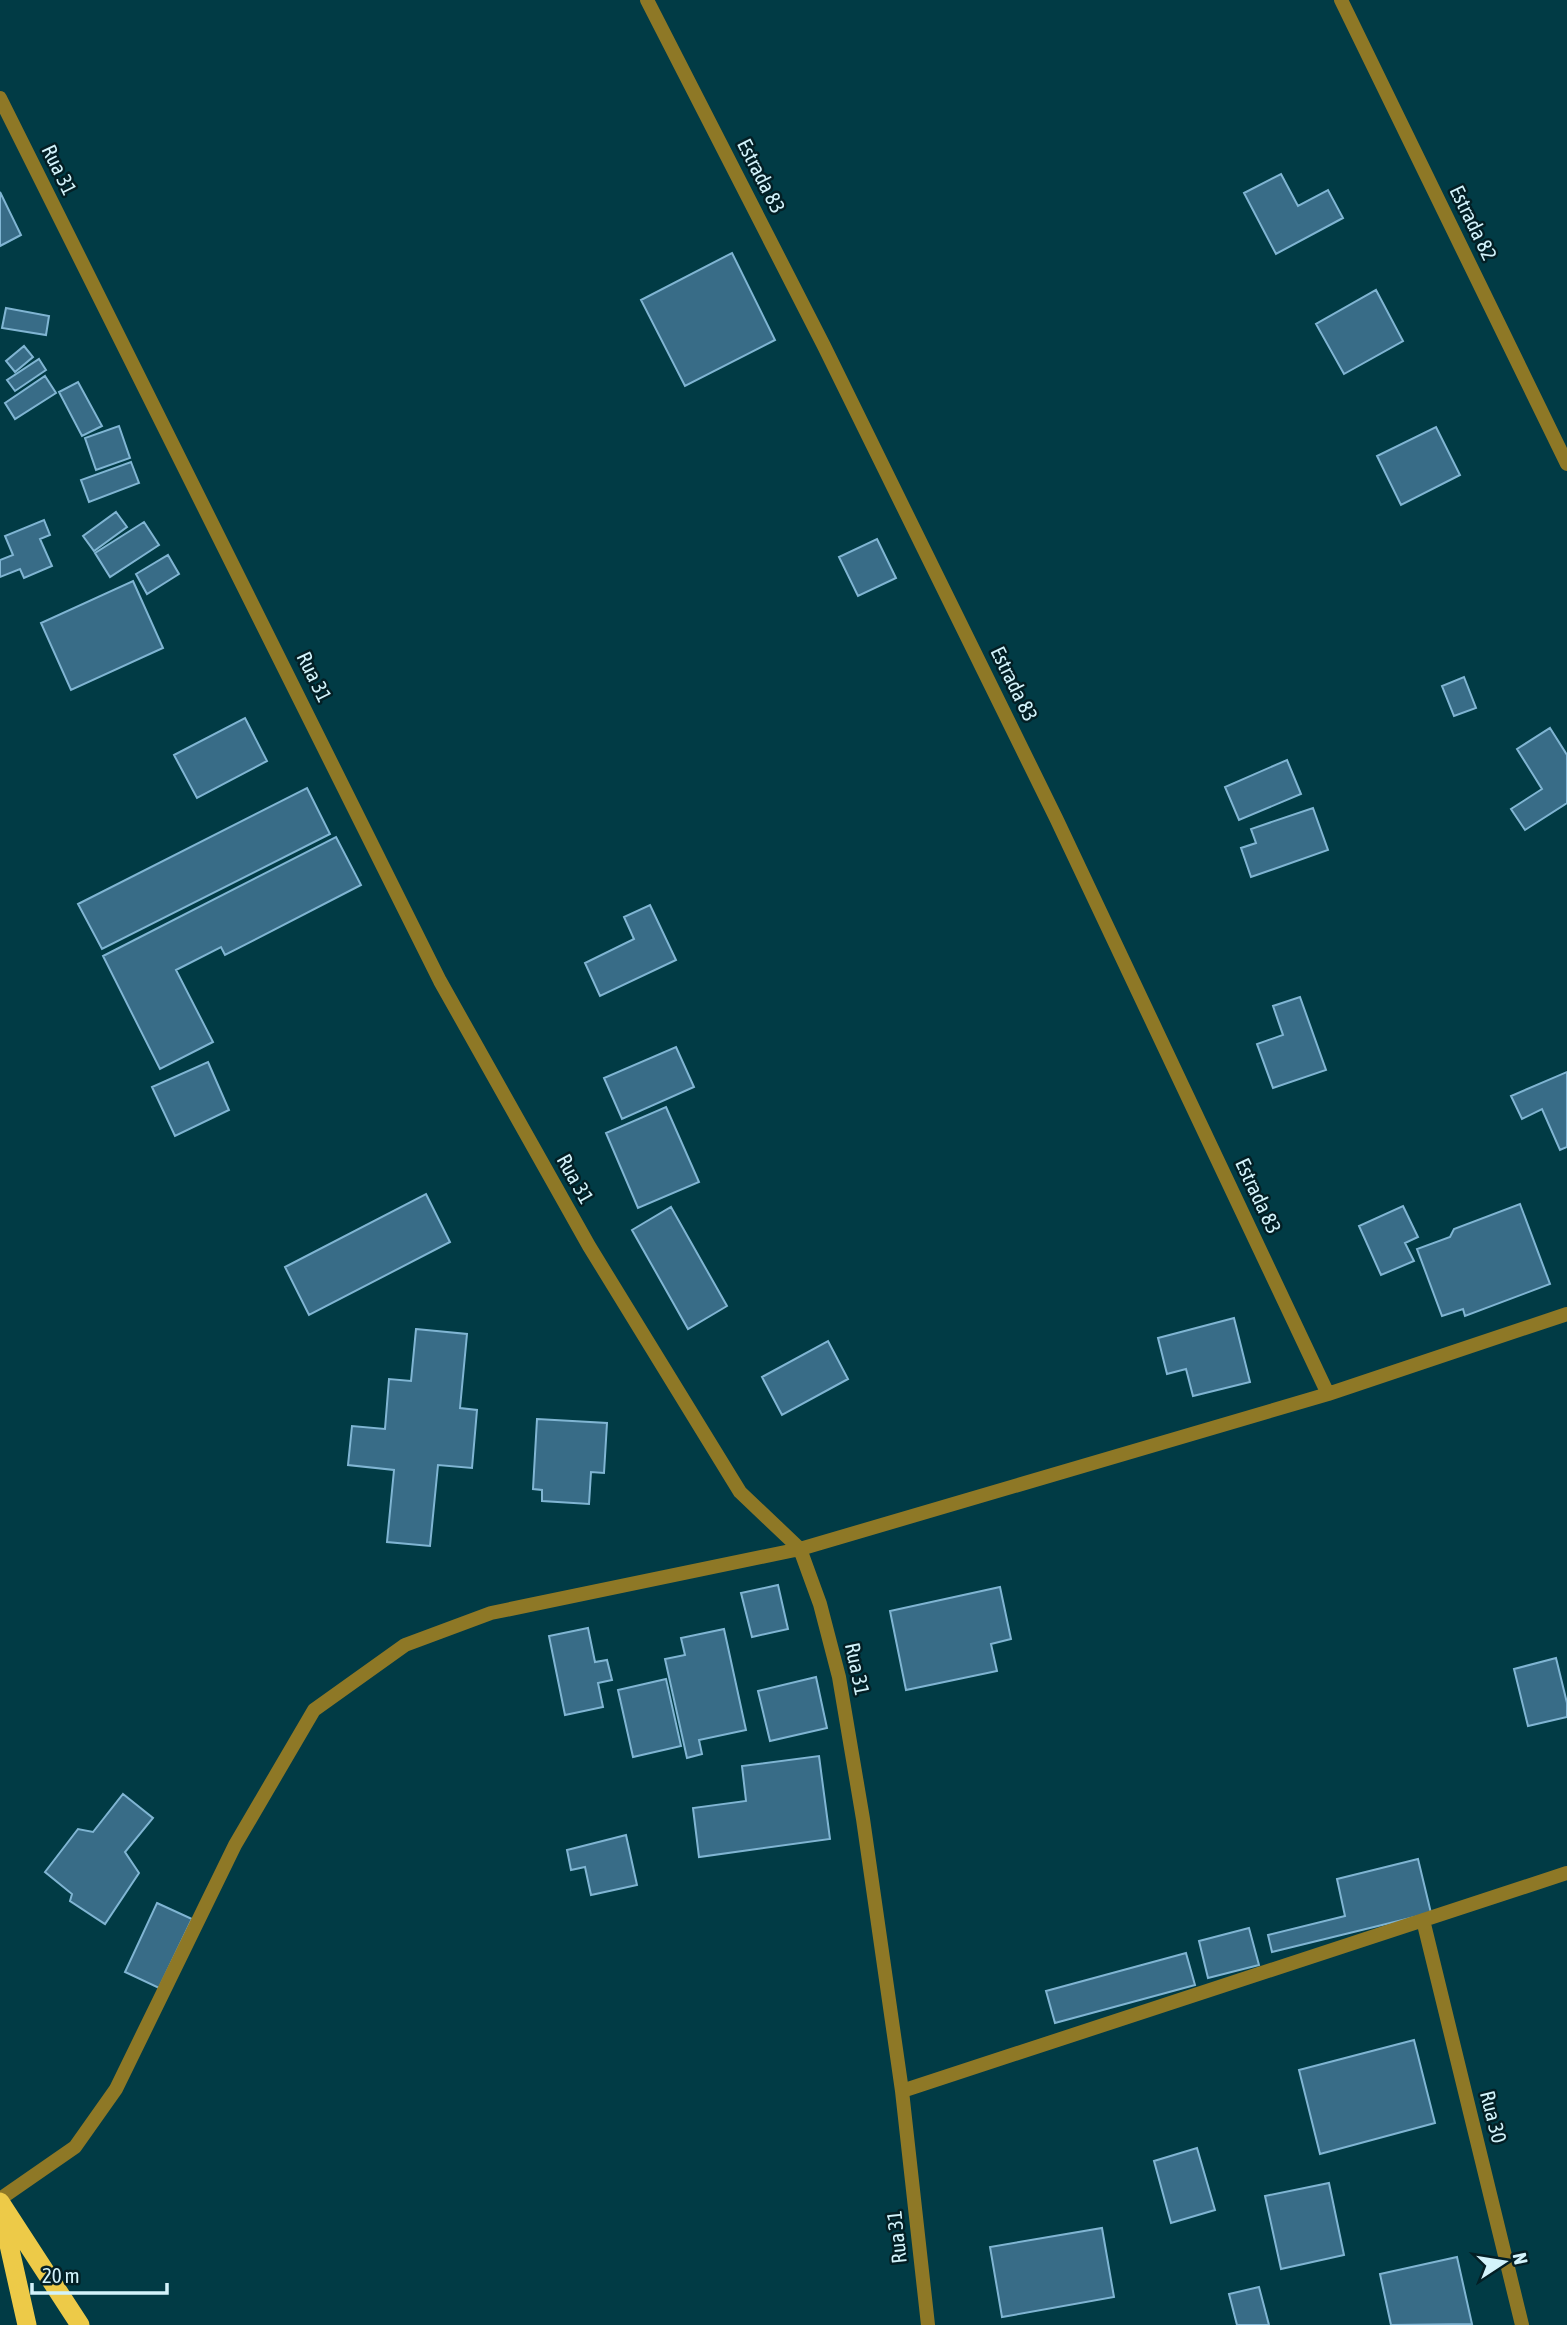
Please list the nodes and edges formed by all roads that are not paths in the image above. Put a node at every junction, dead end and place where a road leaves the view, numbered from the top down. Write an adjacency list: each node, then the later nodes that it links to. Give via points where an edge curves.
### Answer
1 (648, 0): 6 (street, Estrada 83, via 824,345 1056,818)
2 (1341, 0): 4 (street, Estrada 82)
3 (0, 98): 7 (street, Rua 31, via 440,981 589,1246 740,1492)
4 (1567, 464)
5 (1567, 1314): 6 (street)
6 (1328, 1394): 7 (street)
7 (800, 1549): 10 (street, Rua 31, via 839,1677); 11 (street, via 491,1613 405,1645 314,1710 234,1845 116,2089 75,2147)
8 (1567, 1873): 9 (street)
9 (1423, 1920): 10 (street); 15 (street, Rua 30)
10 (902, 2091): 14 (street, Rua 31)
11 (0, 2203): 12 (highway); 13 (highway)
12 (27, 2325)
13 (79, 2325)
14 (928, 2325)
15 (1522, 2325)

